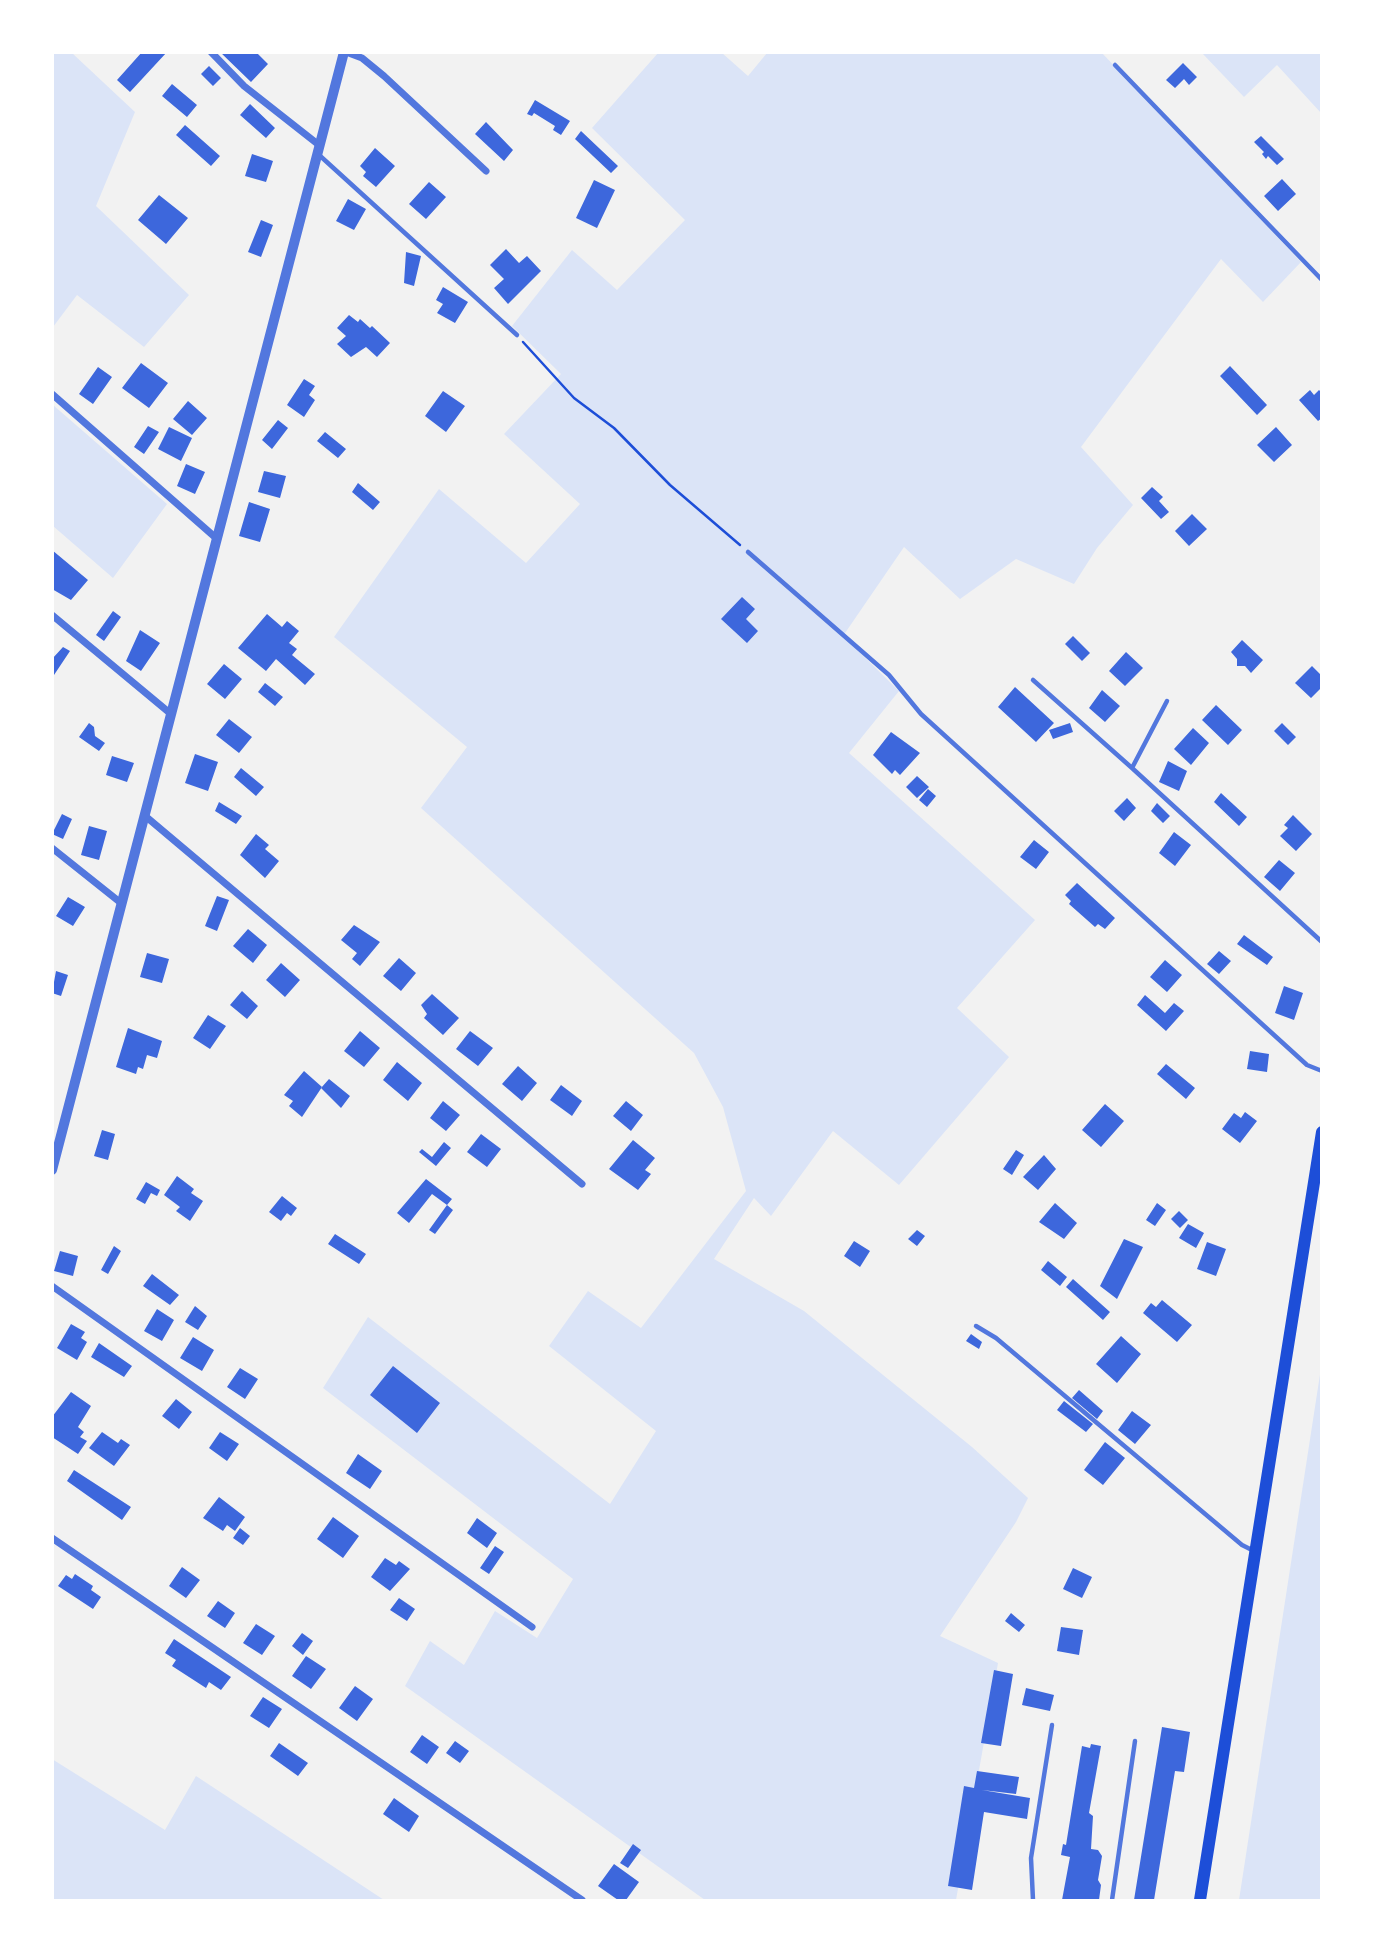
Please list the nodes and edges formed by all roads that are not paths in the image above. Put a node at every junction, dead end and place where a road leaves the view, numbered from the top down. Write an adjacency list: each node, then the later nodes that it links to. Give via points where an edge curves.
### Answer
1 (211, 52): 4 (street)
2 (345, 52): 4 (street); 5 (street, via 362,58 384,76)
3 (1115, 65): 6 (lane)
4 (318, 150): 7 (lane); 9 (street)
5 (486, 171)
6 (1321, 280)
7 (517, 335)
8 (52, 394): 9 (street)
9 (216, 538): 14 (street)
10 (748, 552): 20 (lane, via 890,675 921,713)
11 (52, 615): 14 (street)
12 (1033, 680): 15 (lane)
13 (1167, 701): 15 (lane)
14 (171, 714): 16 (street)
15 (1132, 768): 19 (lane)
16 (144, 815): 18 (street); 23 (street)
17 (52, 848): 18 (street)
18 (121, 903): 22 (street)
19 (1321, 942)
20 (1321, 1072)
21 (1321, 1132): 27 (main road)
22 (52, 1170)
23 (582, 1184)
24 (52, 1286): 28 (street)
25 (976, 1325): 27 (lane)
26 (52, 1538): 31 (street)
27 (1255, 1552): 34 (main road)
28 (532, 1627)
29 (1052, 1725): 32 (lane, via 1031,1858)
30 (1135, 1741): 33 (lane)
31 (582, 1900)
32 (1033, 1900)
33 (1112, 1900)
34 (1199, 1900)

